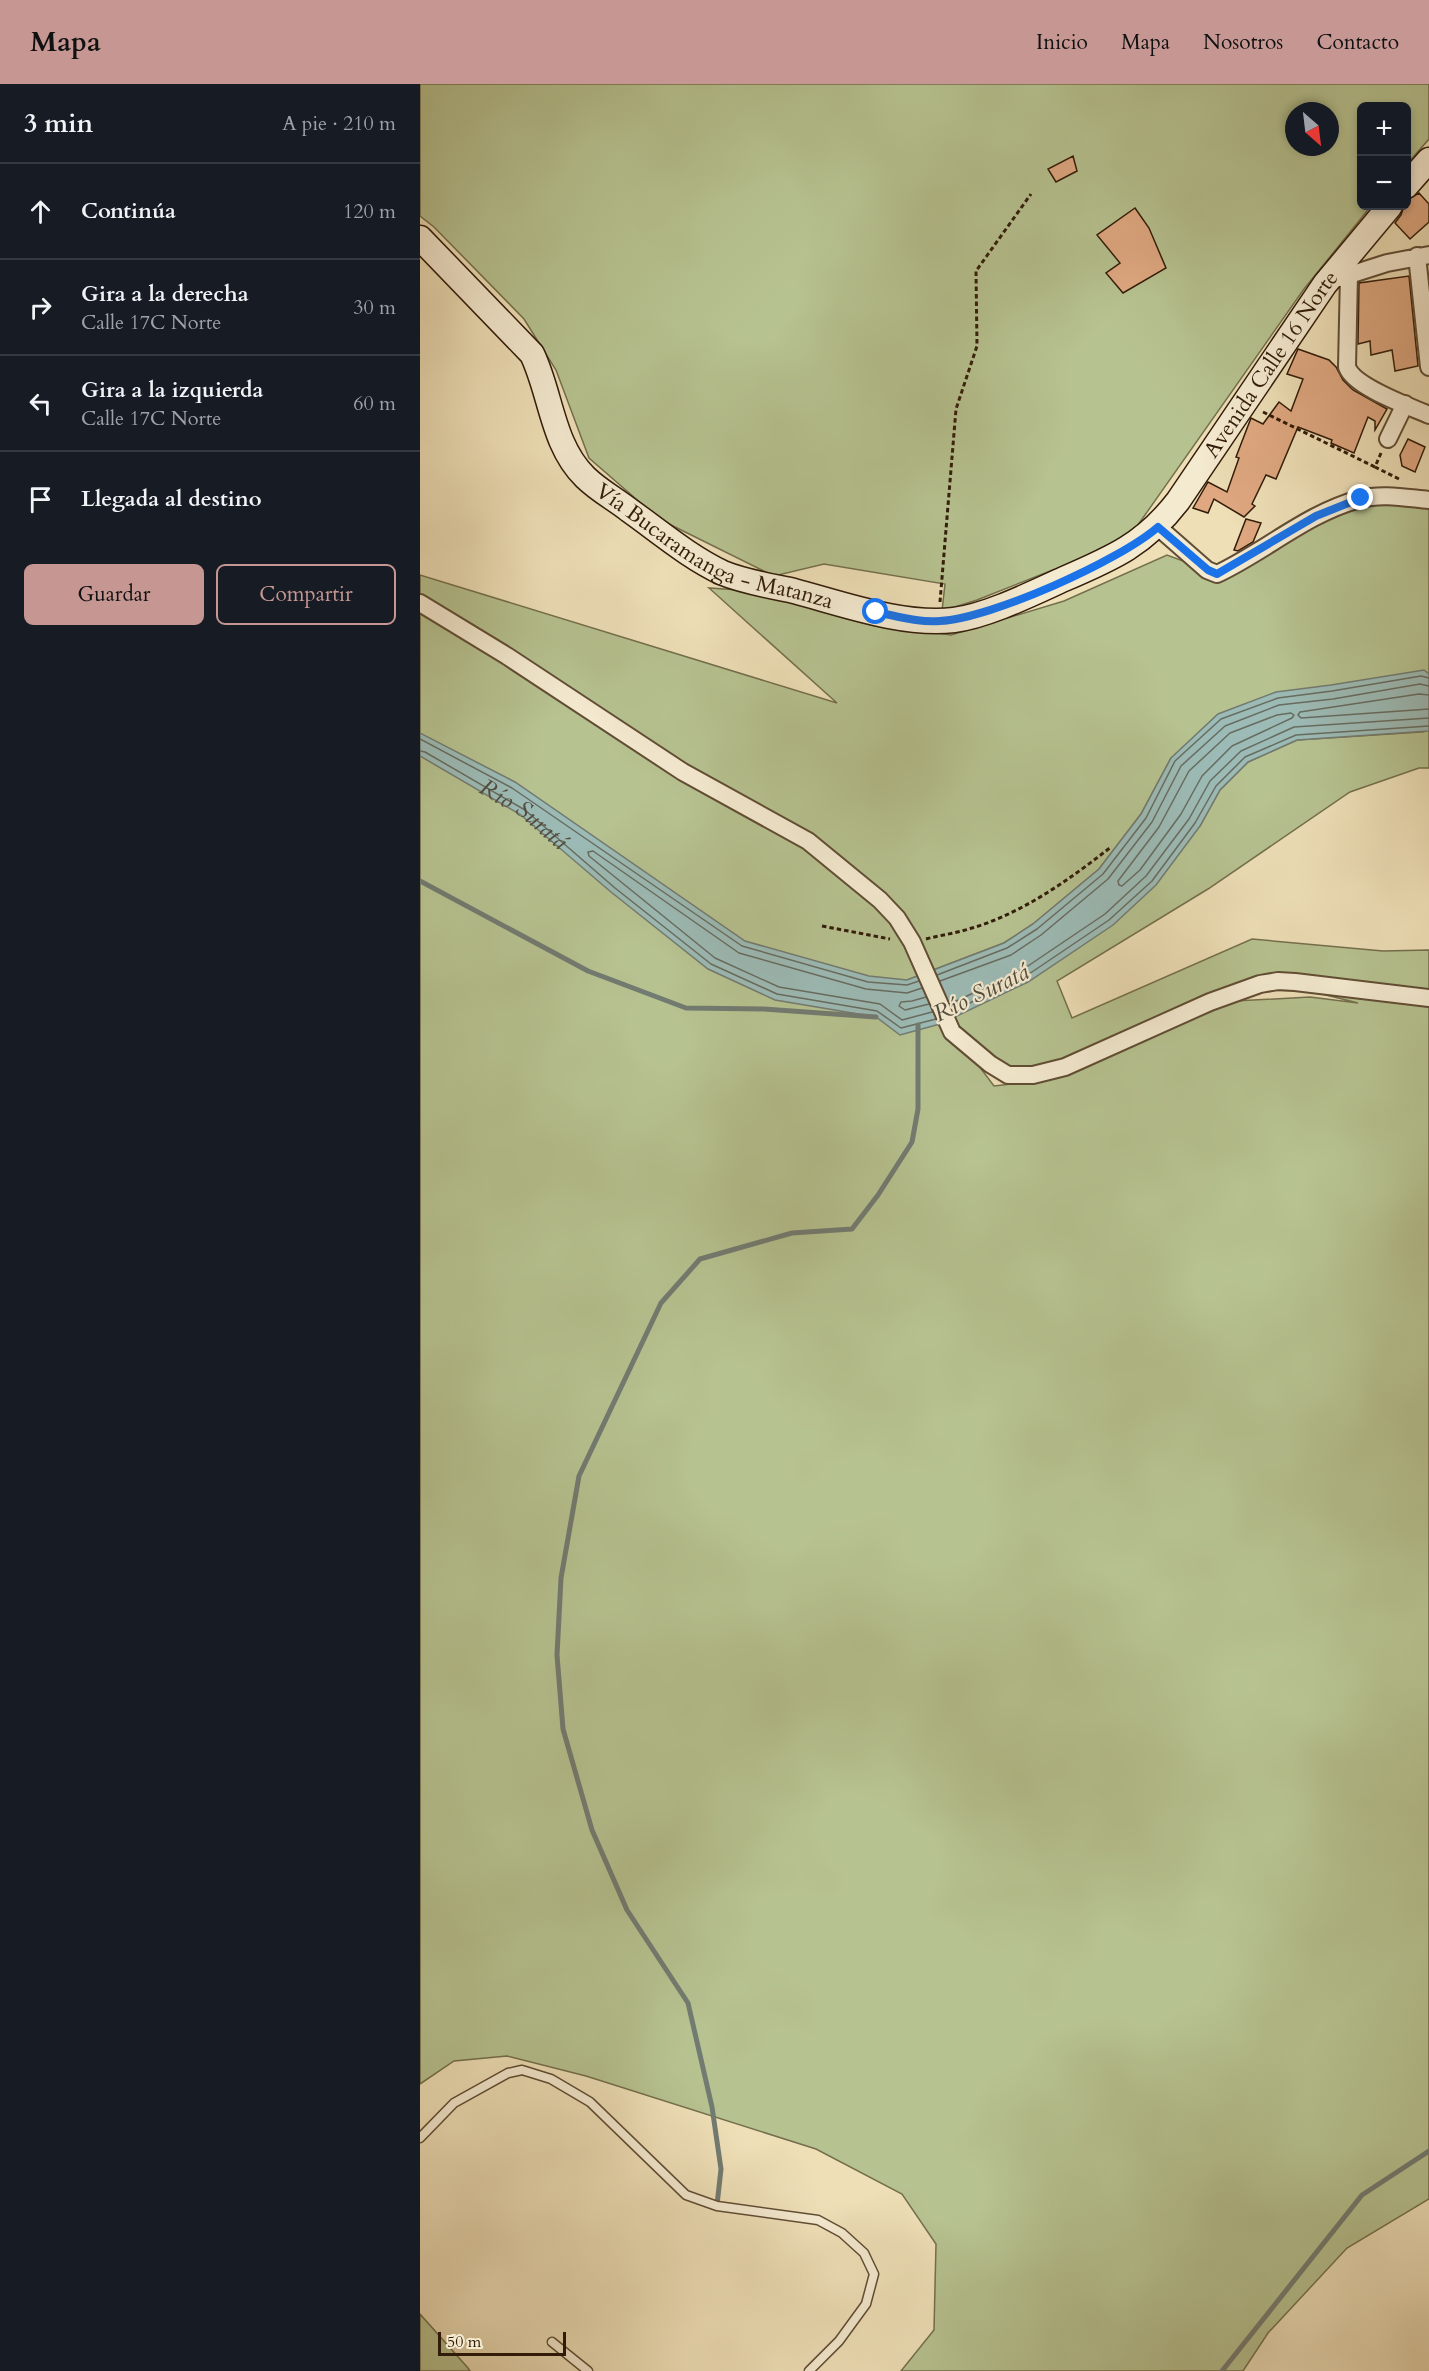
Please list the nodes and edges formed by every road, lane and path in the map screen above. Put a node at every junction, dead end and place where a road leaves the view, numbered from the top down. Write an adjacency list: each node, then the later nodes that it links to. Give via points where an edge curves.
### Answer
1 (1429, 160): 2 (street)
2 (1411, 181)
3 (1031, 194): 19 (path, via 976,272 977,346 956,409)
4 (1387, 210): 8 (street, Avenida Calle 16 Norte)
5 (420, 238): 19 (street, Vía Bucaramanga - Matanza, via 532,354 567,453 585,477 692,556 726,574 876,612)
6 (1423, 256): 7 (street); 9 (street)
7 (1349, 274): 8 (street); 10 (street, via 1349,373)
8 (1325, 284): 17 (street, Avenida Calle 16 Norte)
9 (1429, 367)
10 (1405, 404): 12 (street); 13 (street)
11 (1269, 414): 14 (path)
12 (1429, 415)
13 (1388, 440): 14 (path)
14 (1375, 467): 15 (path)
15 (1401, 479)
16 (1429, 500): 17 (street, via 1361,498 1316,516 1217,574)
17 (1158, 527): 19 (street, Vía Bucaramanga - Matanza, via 1105,561 1028,595 957,620)
18 (420, 603): 22 (street, via 684,772 808,841 880,900)
19 (938, 622)
20 (1111, 847): 22 (path, via 1029,903 973,928)
21 (822, 926): 22 (path)
22 (912, 942): 23 (street, via 952,1032 1008,1075 1032,1075 1065,1067 1210,1002 1260,984 1304,983)
23 (1429, 998)
24 (420, 2138): 27 (lane, via 454,2103 499,2077 522,2070 551,2079 591,2102 686,2195 717,2206 818,2220 842,2233 864,2253 874,2274 866,2304 839,2341)
25 (552, 2342): 26 (lane)
26 (588, 2371)
27 (809, 2371)

